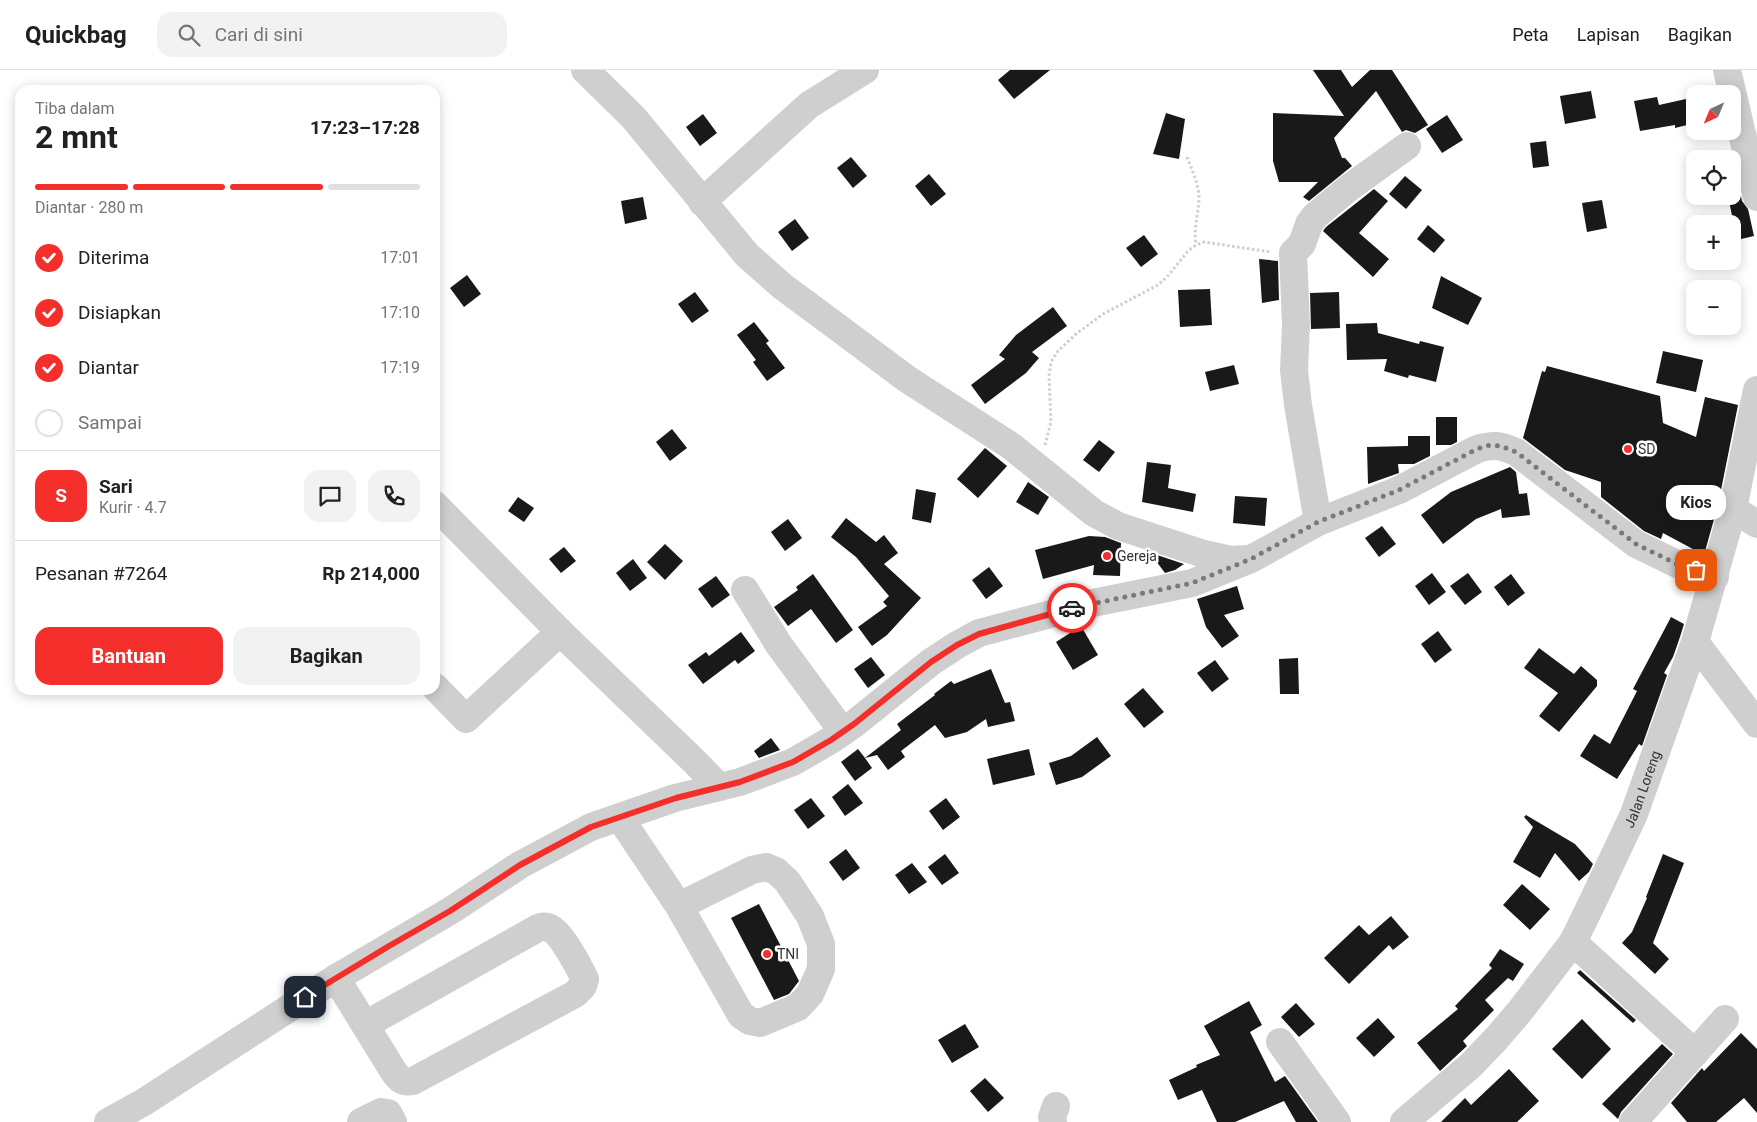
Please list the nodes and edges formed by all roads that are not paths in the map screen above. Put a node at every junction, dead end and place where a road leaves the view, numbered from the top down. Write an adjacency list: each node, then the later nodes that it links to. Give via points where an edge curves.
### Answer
1 (585, 70): 6 (street, via 633,117)
2 (865, 70): 6 (street, via 810,105)
3 (1733, 72): 5 (street)
4 (1407, 146): 11 (street, via 1315,216 1302,244 1293,252 1294,370)
5 (1757, 196)
6 (702, 202): 13 (street, via 747,256 782,286 907,379 1011,446 1094,513 1118,526 1204,554 1231,560)
7 (1757, 390): 8 (street, Jalan Loreng)
8 (1749, 468): 9 (street, Jalan Loreng)
9 (1733, 509): 12 (street); 14 (street, Jalan Loreng)
10 (440, 510): 16 (street)
11 (1318, 522): 13 (street); 14 (street, via 1399,490 1477,449 1501,446 1536,466 1636,544 1677,564)
12 (1757, 524)
13 (1251, 559): 20 (street, via 1192,583 1088,604 979,634 931,662)
14 (1715, 577): 17 (street, Jalan Loreng)
15 (745, 590): 20 (street, via 779,645)
16 (560, 632): 18 (street, via 466,719); 21 (street, via 696,763)
17 (1695, 642): 19 (street); 24 (street, Jalan Loreng, via 1634,814)
18 (440, 692)
19 (1757, 724)
20 (843, 732): 21 (street, via 793,762)
21 (729, 785): 22 (street, via 676,798)
22 (620, 818): 23 (street); 25 (street, via 591,827 520,865 450,911)
23 (679, 906): 23 (street, via 741,1015 750,1022 760,1023 798,1007 810,994 821,969 821,944 807,910 776,870 766,867 752,870)
24 (1572, 942): 29 (street); 35 (street, Jalan Loreng, via 1496,1039 1470,1066)
25 (336, 978): 27 (street); 30 (street)
26 (1725, 1019): 29 (street)
27 (365, 1025): 27 (street, via 544,926 558,935 585,979 575,994 413,1081 401,1080 394,1072)
28 (1280, 1042): 34 (street)
29 (1694, 1052): 36 (street)
30 (150, 1112): 31 (street)
31 (108, 1122)
32 (361, 1122): 33 (street, via 381,1112 388,1114)
33 (393, 1122)
34 (1337, 1122)
35 (1404, 1122)
36 (1632, 1122)

